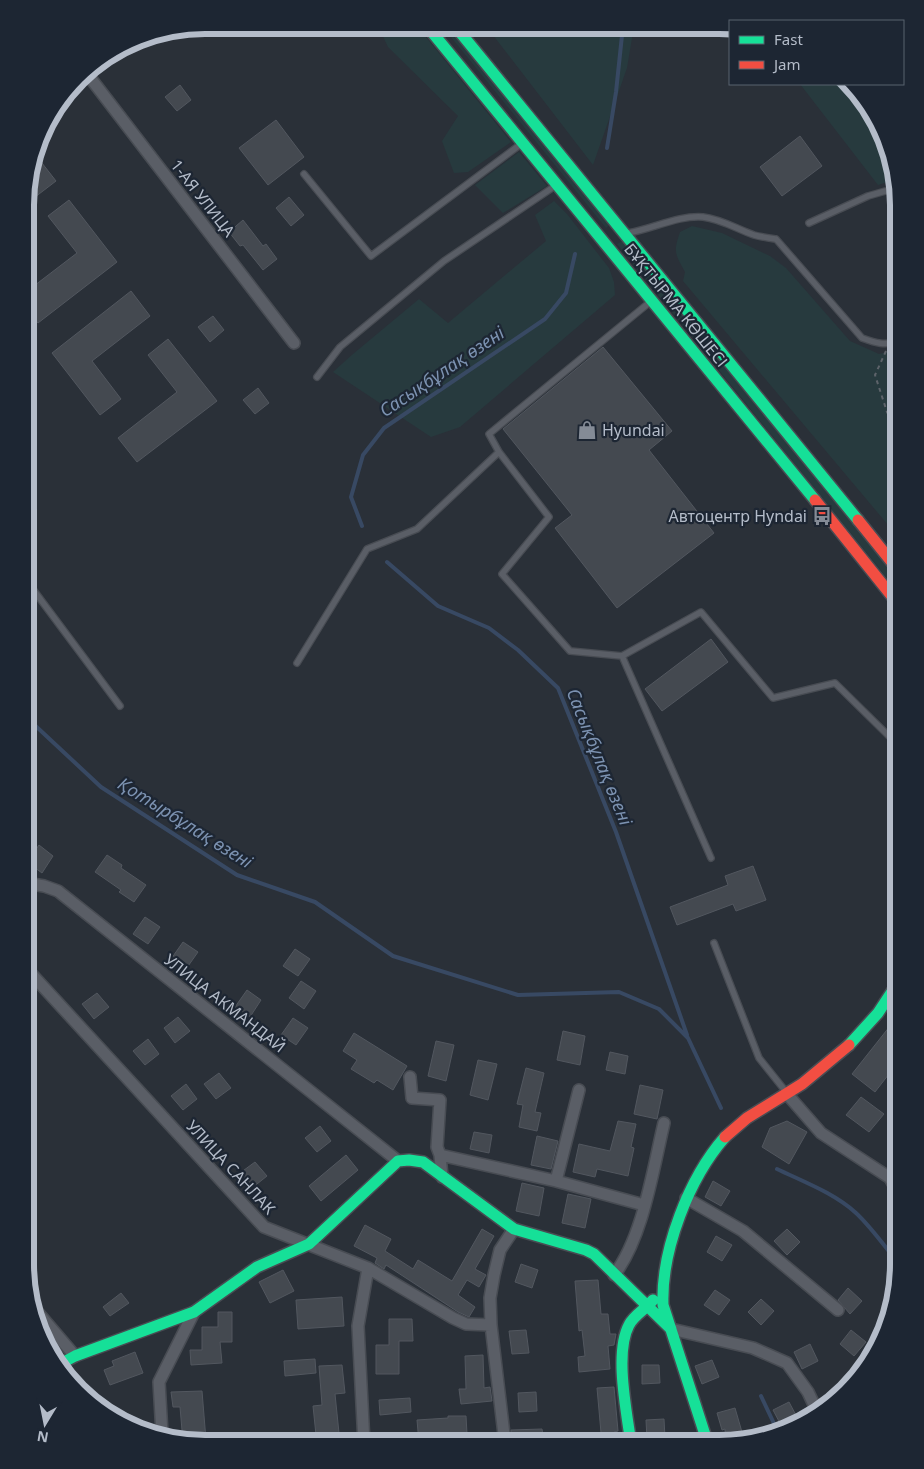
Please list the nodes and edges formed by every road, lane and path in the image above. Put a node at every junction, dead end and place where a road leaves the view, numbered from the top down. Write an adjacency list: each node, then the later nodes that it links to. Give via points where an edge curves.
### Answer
1 (434, 34): 4 (main road, БҰҚТЫРМА КӨШЕСІ)
2 (462, 34): 9 (main road, БҰҚТЫРМА КӨШЕСІ)
3 (90, 78): 12 (street, 1-АЯ УЛИЦА)
4 (522, 142): 5 (lane, via 371,256); 6 (main road, БҰҚТЫРМА КӨШЕСІ)
5 (304, 174)
6 (557, 184): 10 (main road, БҰҚТЫРМА КӨШЕСІ); 14 (lane, via 444,261 340,347)
7 (889, 190): 8 (lane)
8 (809, 223)
9 (624, 234): 10 (main road); 13 (lane, via 686,218 704,217 756,236 776,239 862,338); 17 (main road, БҰҚТЫРМА КӨШЕСІ)
10 (608, 247): 11 (main road, БҰҚТЫРМА КӨШЕСІ)
11 (652, 300): 16 (lane, via 489,434); 19 (main road, БҰҚТЫРМА КӨШЕСІ)
12 (294, 344)
13 (889, 345): 15 (path, via 875,375)
14 (317, 377)
15 (890, 418)
16 (499, 452): 20 (lane, via 549,517 502,574 570,651); 21 (lane, via 417,529 367,549)
17 (890, 560)
18 (34, 591): 22 (lane)
19 (890, 593)
20 (622, 656): 23 (lane, via 701,612 774,698 835,683); 24 (lane)
21 (297, 663)
22 (120, 706)
23 (890, 737)
24 (711, 858)
25 (34, 884): 34 (street, УЛИЦА АКМАНДАЙ, via 58,891)
26 (714, 944): 31 (lane, via 759,1058)
27 (34, 977): 41 (street, УЛИЦА САНЛАК, via 264,1227)
28 (890, 995): 31 (main road, via 863,1030 824,1067)
29 (410, 1077): 33 (street, via 412,1098 440,1100 437,1147)
30 (579, 1090): 37 (street)
31 (787, 1094): 36 (street, via 822,1133); 38 (main road, via 729,1132 706,1160)
32 (664, 1123): 39 (street)
33 (440, 1155): 35 (street); 37 (street)
34 (398, 1161): 35 (main road, via 423,1162); 41 (main road)
35 (442, 1177): 40 (main road)
36 (890, 1178)
37 (556, 1181): 39 (street)
38 (686, 1198): 44 (main road); 47 (street, via 743,1231)
39 (644, 1205): 43 (street, via 629,1252)
40 (514, 1229): 43 (main road, via 586,1250); 51 (street, via 500,1250 494,1275 490,1298)
41 (309, 1244): 42 (street, УЛИЦА САНЛАК); 48 (main road, via 257,1267)
42 (368, 1268): 51 (street, УЛИЦА САНЛАК, via 453,1318 466,1324); 57 (street, via 358,1326)
43 (614, 1275): 45 (main road)
44 (665, 1277): 45 (main road, via 650,1297 641,1297); 46 (main road, via 657,1296); 52 (main road, via 663,1305)
45 (631, 1291): 46 (main road); 49 (main road, via 638,1305)
46 (647, 1307): 49 (main road); 52 (main road)
47 (838, 1310)
48 (194, 1312): 53 (main road); 56 (street, via 159,1382)
49 (634, 1318): 59 (main road, via 625,1332 622,1349)
50 (43, 1319): 53 (street)
51 (491, 1325): 58 (street)
52 (671, 1329): 55 (street, via 753,1348 787,1363); 60 (main road)
53 (74, 1356): 54 (main road)
54 (65, 1361)
55 (814, 1406)
56 (162, 1429)
57 (364, 1435)
58 (505, 1435)
59 (630, 1435)
60 (705, 1435)

